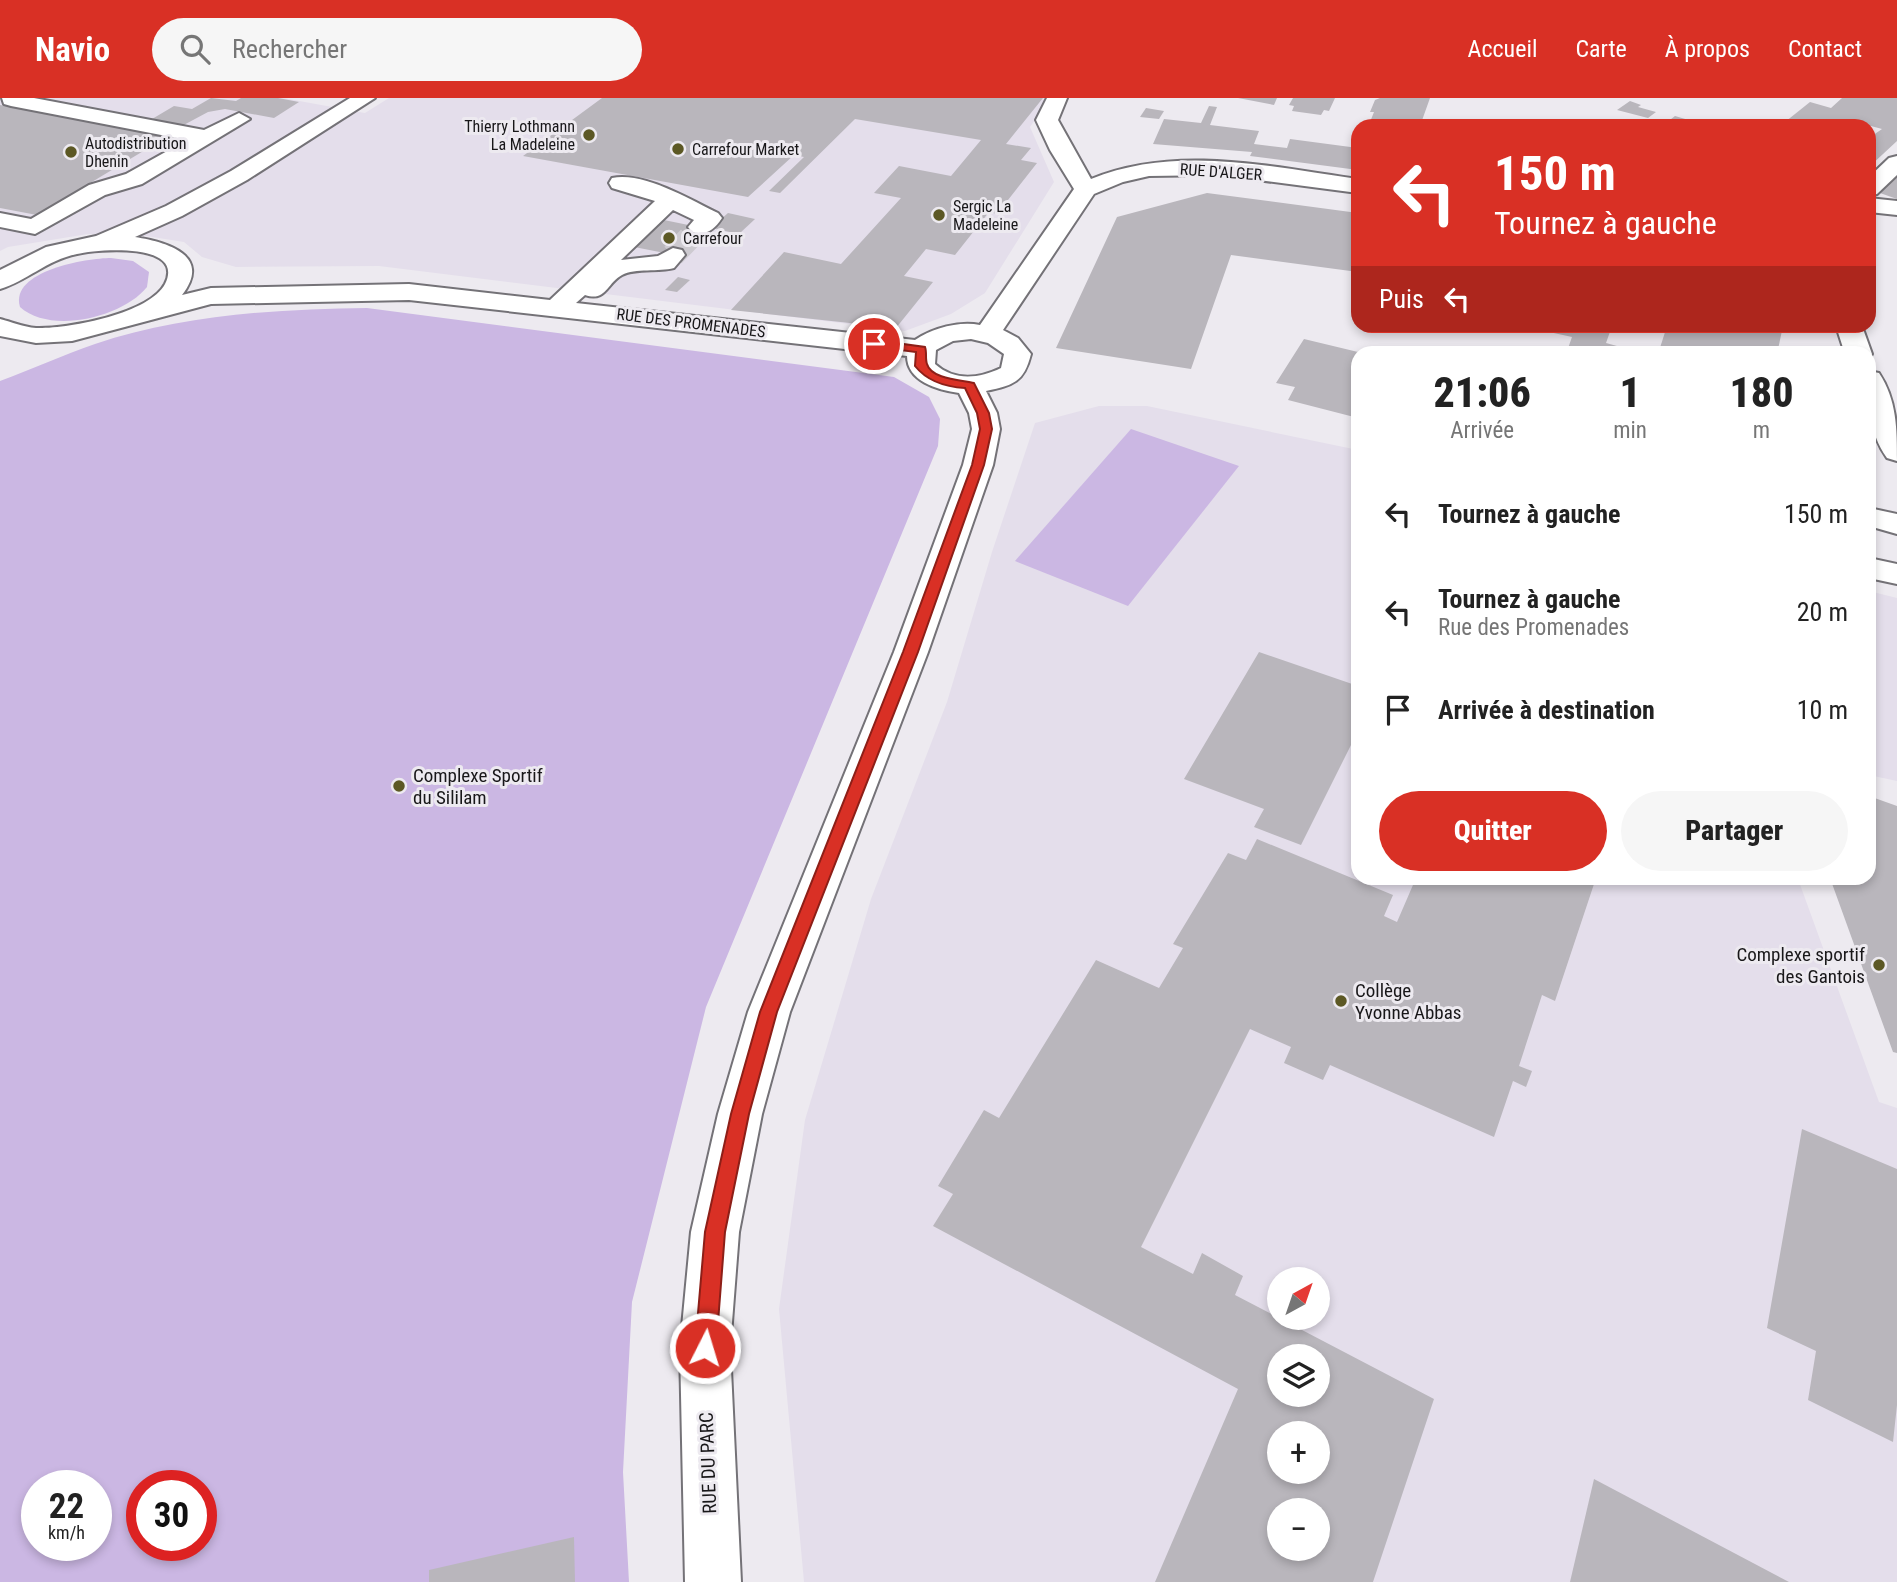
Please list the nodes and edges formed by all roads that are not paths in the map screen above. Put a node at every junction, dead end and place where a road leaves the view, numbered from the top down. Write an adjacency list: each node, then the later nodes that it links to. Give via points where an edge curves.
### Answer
1 (365, 98): 8 (street)
2 (1057, 98): 12 (street, via 1048,120)
3 (11, 100): 5 (street)
4 (239, 119): 5 (street)
5 (207, 137): 6 (street)
6 (168, 160): 8 (street); 16 (street, via 134,179 97,190 36,227)
7 (1897, 163): 9 (street)
8 (236, 176): 18 (street, via 150,222); 21 (street, via 198,207 179,230 174,242)
9 (1876, 182)
10 (620, 183): 13 (street)
11 (1351, 185): 12 (street, RUE D'ALGER, via 1202,167 1123,175)
12 (1086, 188): 27 (street)
13 (671, 199): 17 (street, via 710,218); 24 (street)
14 (1876, 206): 15 (street)
15 (1897, 208)
16 (0, 220)
17 (700, 228)
18 (77, 248): 19 (street); 21 (street, RUE DES PROMENADES, via 139,244 164,251); 22 (street, via 36,260)
19 (0, 254)
20 (673, 255): 24 (street, via 664,263 615,268)
21 (177, 261): 23 (street, RUE DES PROMENADES, via 190,270 217,276 354,278); 25 (street, via 180,275 175,288)
22 (0, 281)
23 (461, 296): 24 (street, RUE DES PROMENADES); 25 (street, RUE DES PROMENADES, via 409,292 224,295)
24 (567, 308): 30 (street, RUE DES PROMENADES)
25 (141, 313): 28 (street, via 86,332)
26 (0, 327): 28 (street)
27 (987, 334): 30 (street, via 971,331 941,336); 31 (street, via 1012,345 1018,363 1001,379)
28 (29, 335): 29 (street)
29 (0, 344)
30 (922, 349): 31 (street, via 921,366 928,374)
31 (970, 385): 36 (street, RUE DU PARC, via 986,429 978,465 911,652 769,1012 737,1127 715,1232 705,1348)
32 (1876, 397): 33 (street)
33 (1897, 452)
34 (1876, 570): 35 (street)
35 (1897, 574)
36 (713, 1582)

